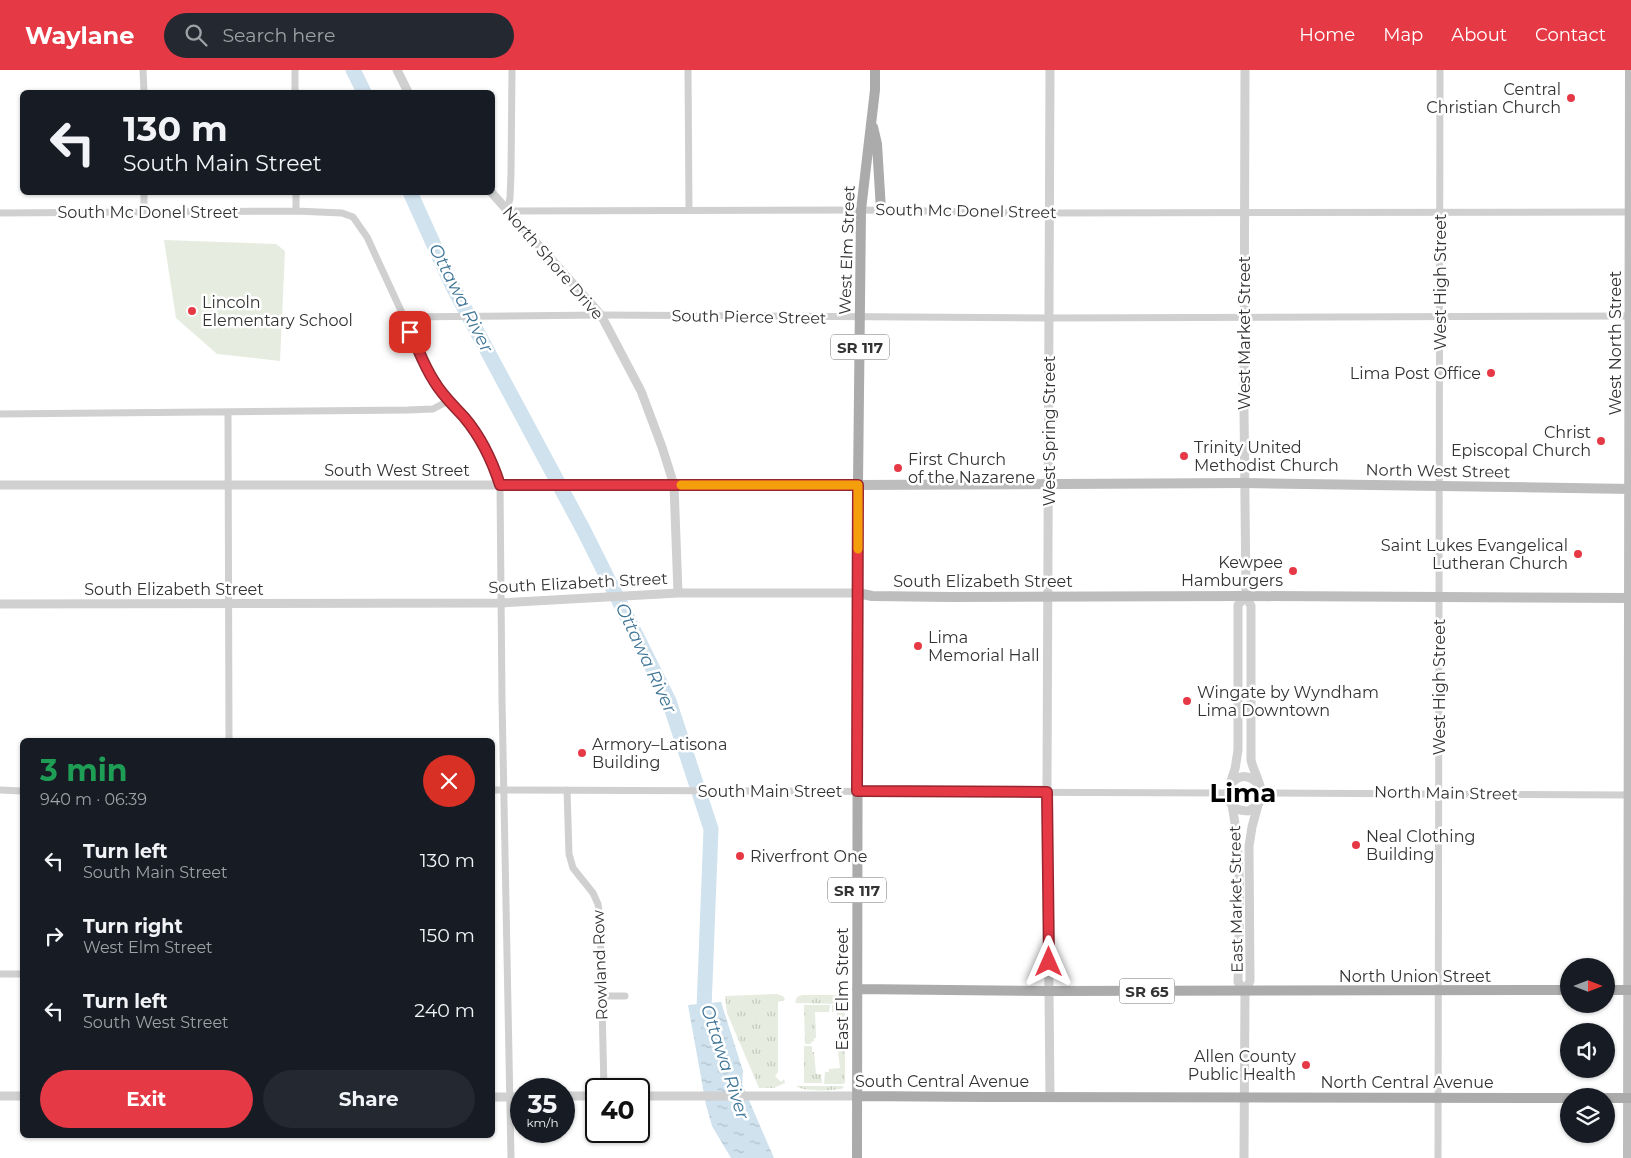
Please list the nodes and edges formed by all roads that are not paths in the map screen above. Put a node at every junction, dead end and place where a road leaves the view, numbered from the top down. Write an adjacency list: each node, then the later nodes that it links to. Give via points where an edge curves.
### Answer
1 (144, 70): 11 (street)
2 (295, 70): 12 (street)
3 (396, 70): 13 (street)
4 (512, 70): 24 (street, via 511,174)
5 (688, 70): 18 (street)
6 (875, 70): 14 (main road, West Elm Street / SR 117)
7 (1050, 70): 28 (street, West Spring Street)
8 (1245, 70): 25 (street, West Market Street)
9 (1440, 70): 26 (street, West High Street)
10 (1630, 70): 27 (main road, West North Street)
11 (144, 90)
12 (295, 90)
13 (407, 90)
14 (871, 120): 19 (main road, West Elm Street / SR 117); 20 (main road, via 877,144)
15 (144, 195): 22 (street)
16 (296, 195): 23 (street)
17 (493, 195): 24 (street, North Shore Drive)
18 (689, 210): 19 (street, South Mc Donel Street); 24 (street, South Mc Donel Street)
19 (861, 210): 20 (street, South Mc Donel Street); 34 (main road, West Elm Street / SR 117)
20 (881, 210): 28 (street, South Mc Donel Street)
21 (0, 212): 22 (street, South Mc Donel Street)
22 (144, 212): 23 (street, South Mc Donel Street)
23 (296, 212): 32 (street, South Mc Donel Street, via 342,213 353,217 367,237)
24 (507, 212): 29 (street, North Shore Drive)
25 (1245, 212): 26 (street, South Mc Donel Street); 28 (street, South Mc Donel Street); 33 (street, West Market Street)
26 (1440, 212): 27 (street, South Mc Donel Street); 30 (street, West High Street)
27 (1630, 212): 31 (main road, West North Street)
28 (1049, 213): 35 (street, West Spring Street)
29 (601, 315): 32 (street, South Pierce Street); 34 (street, South Pierce Street); 44 (street, North Shore Drive, via 641,391)
30 (1440, 316): 31 (street, South Pierce Street); 33 (street, South Pierce Street); 46 (street, West High Street)
31 (1630, 316): 47 (main road, West North Street)
32 (404, 317): 36 (street, via 433,380)
33 (1245, 317): 35 (street, South Pierce Street); 39 (street, West Market Street)
34 (860, 318): 35 (street, South Pierce Street); 45 (main road, West Elm Street / SR 117)
35 (1050, 318): 40 (street, West Spring Street)
36 (448, 401): 37 (street, via 437,408 408,410); 43 (street, via 464,417 484,447)
37 (228, 412): 38 (street); 42 (street)
38 (0, 414)
39 (1245, 483): 40 (main road, South West Street); 46 (main road, North West Street); 51 (street, West Market Street)
40 (1049, 484): 45 (main road, South West Street); 50 (street, West Spring Street)
41 (0, 485): 42 (street, South West Street)
42 (228, 485): 43 (street, South West Street); 56 (street)
43 (500, 485): 44 (street, South West Street); 54 (street)
44 (674, 485): 45 (street, South West Street); 48 (street, North Shore Drive)
45 (858, 485): 49 (main road, West Elm Street / SR 117)
46 (1439, 486): 47 (main road, North West Street); 52 (street, West High Street)
47 (1630, 489): 53 (main road, West North Street)
48 (678, 593): 49 (street, South Elizabeth Street); 54 (street, South Elizabeth Street)
49 (858, 593): 50 (main road, South Elizabeth Street, via 872,596); 65 (main road, West Elm Street / SR 117)
50 (1048, 596): 51 (main road, South Elizabeth Street); 66 (street, West Spring Street)
51 (1246, 596): 52 (main road, South Elizabeth Street); 58 (street, West Market Street, via 1238,604 1238,750); 59 (street, West Market Street, via 1251,606 1251,760)
52 (1439, 597): 53 (main road, South Elizabeth Street); 67 (street, West High Street)
53 (1630, 598): 68 (main road, West North Street)
54 (500, 603): 56 (street, South Elizabeth Street); 63 (street)
55 (0, 604): 56 (street, South Elizabeth Street)
56 (228, 605): 57 (street)
57 (229, 738)
58 (1229, 789): 59 (street, via 1239,778 1245,777 1255,780); 66 (street, South Main Street); 69 (street)
59 (1261, 789): 67 (street, North Main Street); 70 (street)
60 (0, 790): 61 (street)
61 (20, 790)
62 (495, 790): 63 (street, South Main Street)
63 (503, 790): 64 (street, South Main Street); 88 (street)
64 (568, 790): 65 (street, South Main Street); 80 (street, Rowland Row, via 569,854 573,868 593,892 598,904)
65 (857, 791): 66 (street, South Main Street); 73 (main road, East Elm Street / SR 117)
66 (1047, 792): 77 (street, West Spring Street)
67 (1440, 793): 68 (street, North Main Street); 79 (street, West High Street)
68 (1630, 795): 76 (main road, West North Street)
69 (1232, 805): 70 (street, via 1242,811); 78 (street, East Market Street, via 1238,852 1238,982)
70 (1258, 805): 78 (street, East Market Street, via 1249,846 1250,981)
71 (0, 974): 72 (street)
72 (20, 974)
73 (857, 989): 77 (main road, SR 65); 86 (main road, East Elm Street)
74 (1560, 990): 79 (main road, North Union Street / SR 65)
75 (1615, 990): 76 (main road)
76 (1630, 990): 94 (main road, West North Street)
77 (1049, 991): 78 (main road, SR 65); 89 (street, West Spring Street)
78 (1245, 991): 79 (main road, North Union Street / SR 65); 90 (street, East Market Street)
79 (1439, 991): 91 (street, West High Street)
80 (602, 996): 81 (street); 82 (street, Rowland Row)
81 (626, 996)
82 (604, 1078)
83 (0, 1096): 84 (street)
84 (20, 1096)
85 (650, 1096): 86 (street, South Central Avenue)
86 (857, 1096): 89 (main road, South Central Avenue); 97 (main road, East Elm Street)
87 (495, 1097): 88 (street)
88 (510, 1097)
89 (1050, 1097): 90 (main road, South Central Avenue)
90 (1244, 1097): 91 (main road, North Central Avenue); 98 (street, East Market Street)
91 (1438, 1098): 92 (main road, North Central Avenue); 99 (street, West High Street)
92 (1560, 1098)
93 (1615, 1098): 94 (main road)
94 (1630, 1098): 100 (main road, West North Street)
95 (511, 1143): 96 (street)
96 (511, 1158)
97 (857, 1158)
98 (1244, 1158)
99 (1438, 1158)
100 (1628, 1158)

